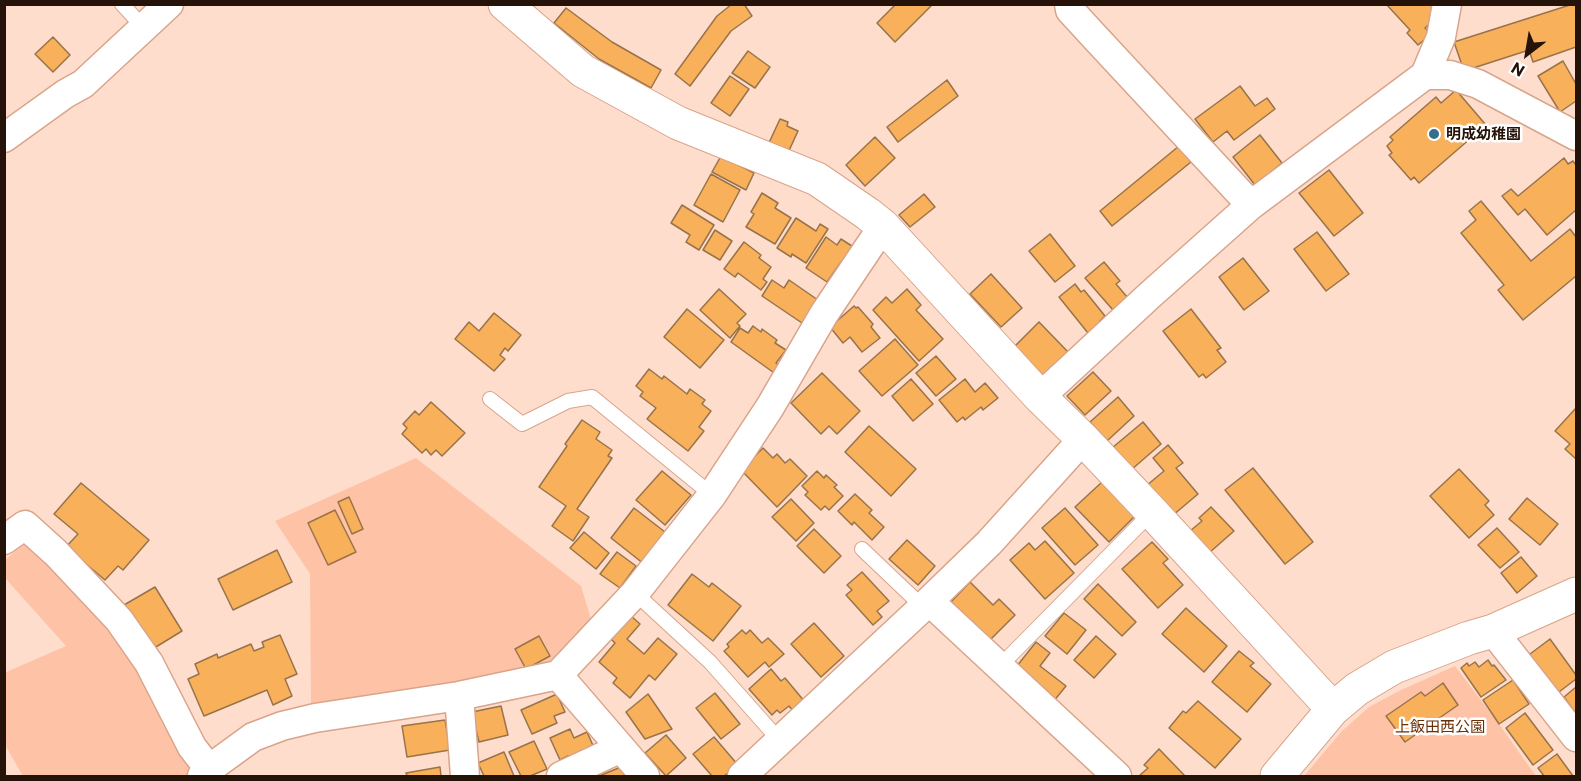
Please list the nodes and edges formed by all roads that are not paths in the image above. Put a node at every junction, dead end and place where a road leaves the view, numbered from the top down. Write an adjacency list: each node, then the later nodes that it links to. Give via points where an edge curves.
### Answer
1 (122, 4): 6 (lane)
2 (169, 4): 6 (street)
3 (505, 4): 11 (street, via 583,71 678,123 817,179)
4 (1069, 4): 10 (street, via 1070,10)
5 (1447, 4): 7 (street, via 1441,37)
6 (143, 27): 9 (street, via 83,84)
7 (1425, 75): 8 (street, via 1450,75 1478,84); 10 (street)
8 (1576, 136)
9 (4, 138)
10 (1251, 205): 12 (street)
11 (884, 226): 12 (street); 15 (street, via 824,314 770,407)
12 (1040, 397): 14 (street)
13 (490, 399): 15 (lane, via 522,424 568,401 592,397)
14 (1083, 439): 16 (street); 21 (street, via 989,543)
15 (712, 495): 19 (street)
16 (1152, 512): 23 (lane); 26 (street)
17 (4, 540): 30 (street, via 25,525 119,621 149,663)
18 (862, 549): 21 (lane)
19 (635, 593): 24 (street); 28 (lane, via 710,662)
20 (1576, 594): 22 (street)
21 (926, 604): 23 (street); 28 (street)
22 (1493, 631): 26 (street, via 1394,667); 27 (street)
23 (999, 667): 35 (street)
24 (558, 675): 25 (street); 29 (street)
25 (459, 696): 30 (street, via 282,726 253,737); 31 (street)
26 (1333, 709): 36 (street)
27 (1576, 737)
28 (780, 741): 34 (street)
29 (621, 748): 32 (street); 33 (street)
30 (205, 772)
31 (465, 777)
32 (561, 777)
33 (645, 777)
34 (742, 777)
35 (1117, 777)
36 (1277, 777)

